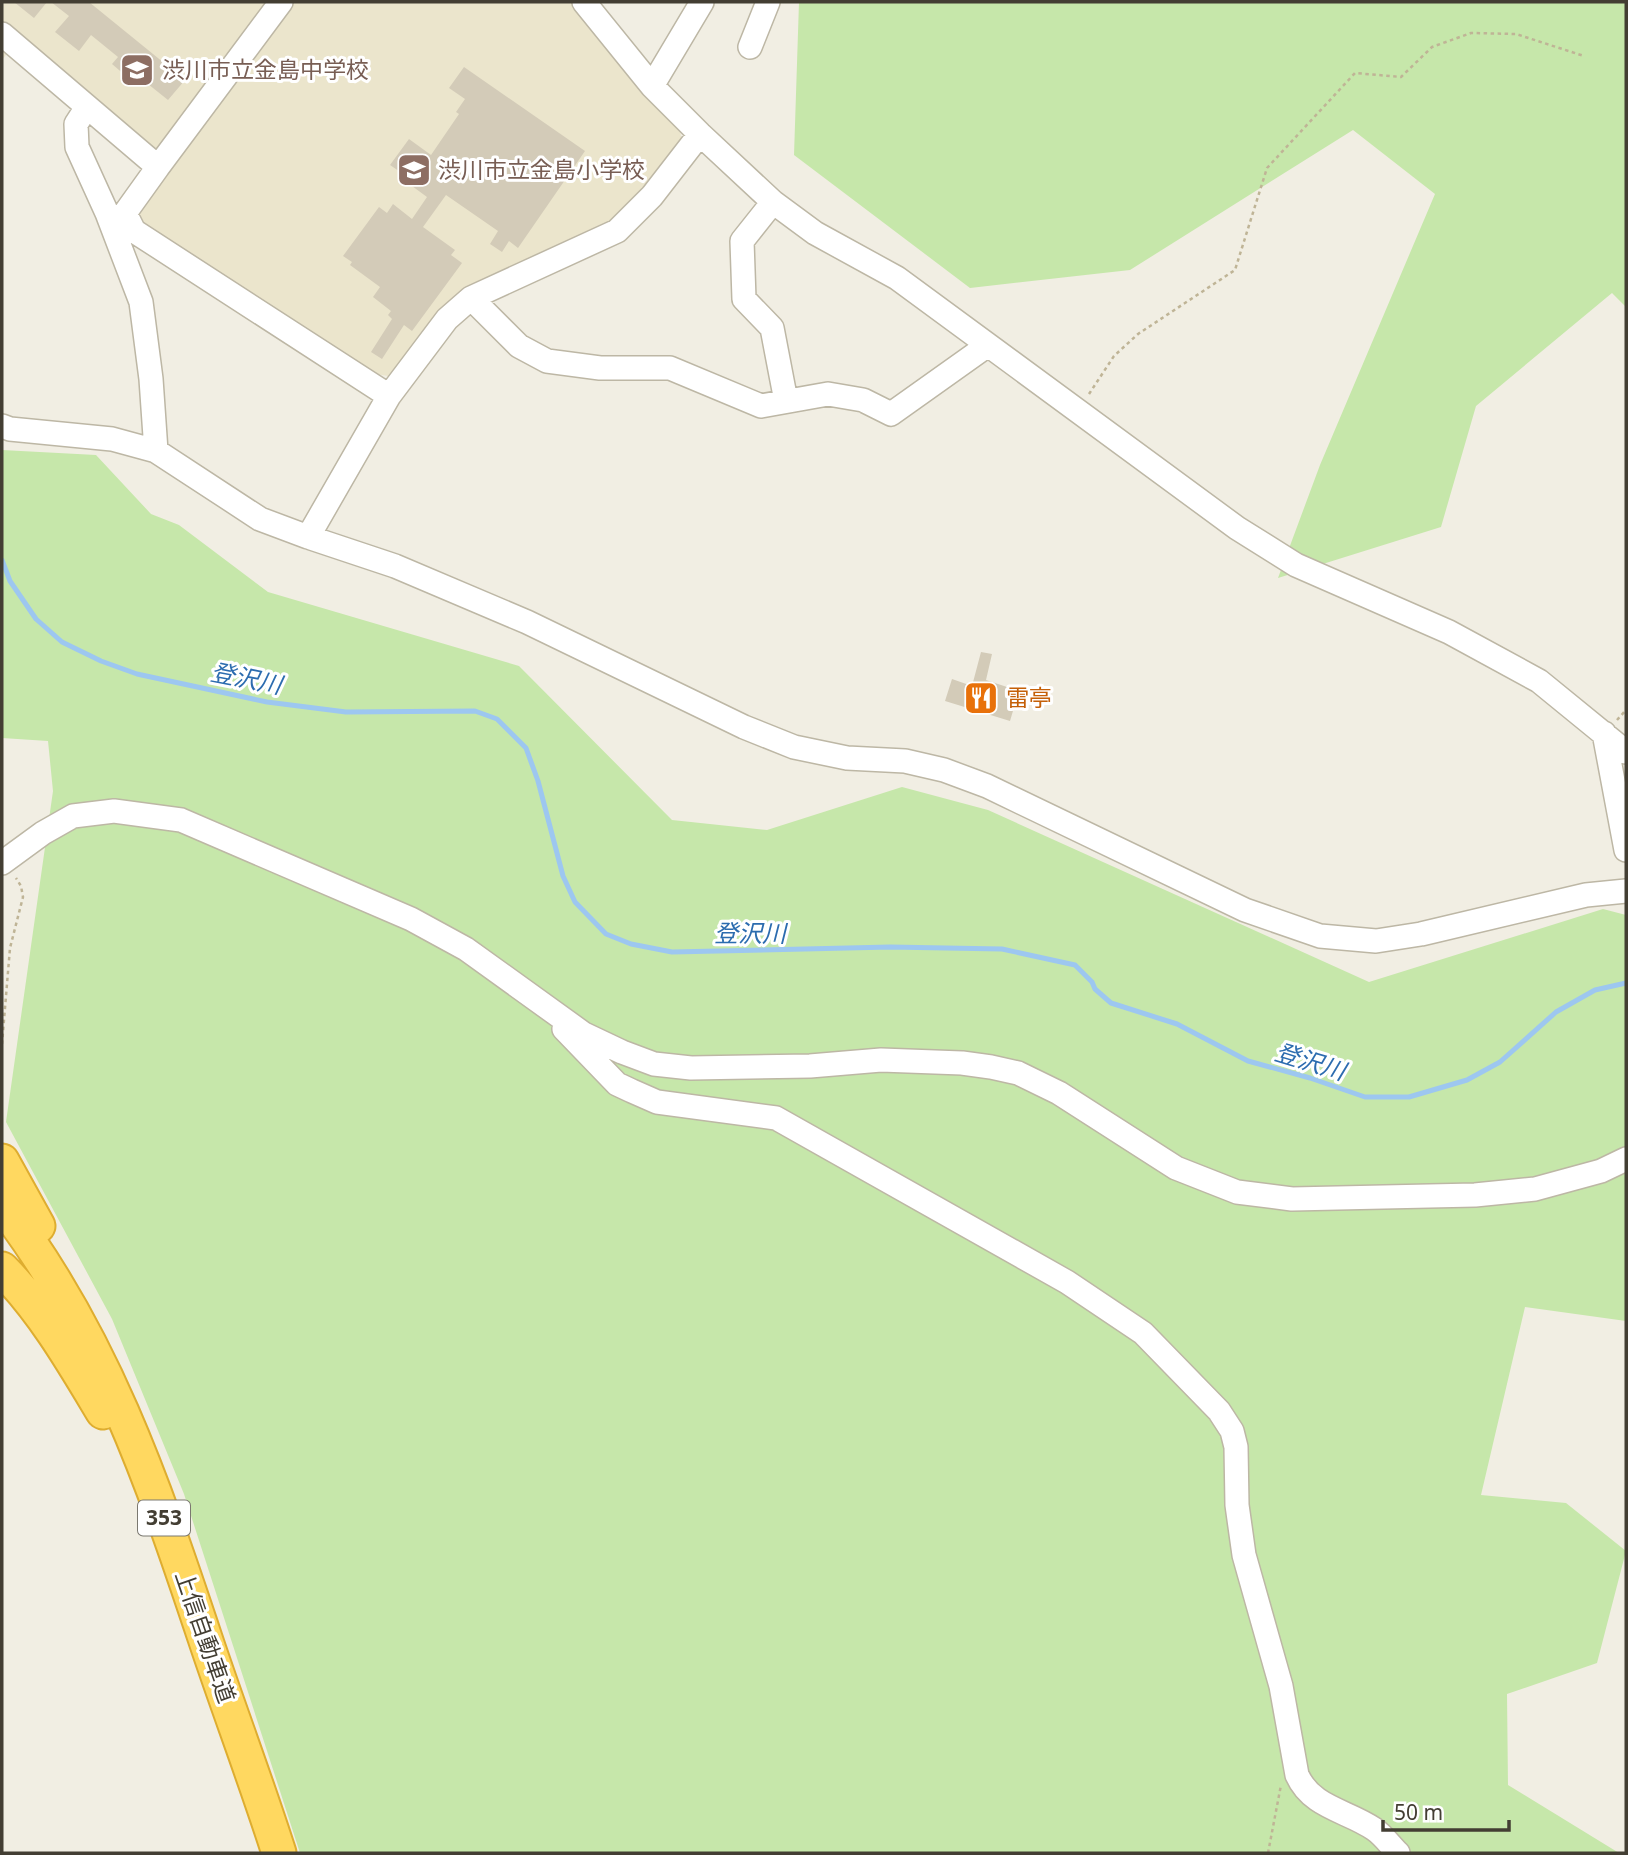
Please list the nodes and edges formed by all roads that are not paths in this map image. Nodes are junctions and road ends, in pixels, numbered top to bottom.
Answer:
1 (281, 2) edge
2 (584, 2) edge
3 (702, 2) edge
4 (768, 2) edge
5 (2, 34) edge
6 (750, 47) dead end
7 (652, 86) junction
8 (87, 107) junction
9 (700, 134) junction
10 (158, 167) junction
11 (773, 202) junction
12 (471, 298) junction
13 (988, 345) junction
14 (389, 396) junction
15 (786, 401) junction
16 (2, 426) edge
17 (156, 451) junction
18 (308, 537) junction
19 (1604, 733) junction
20 (1626, 752) edge
21 (1626, 850) edge
22 (2, 862) edge
23 (1626, 891) edge
24 (541, 1003) junction
25 (1626, 1159) edge
26 (2, 1161) edge
27 (2, 1204) edge
28 (2, 1227) edge
29 (2, 1269) edge
30 (108, 1401) junction
31 (263, 1853) edge
32 (279, 1853) edge
33 (1398, 1853) edge

1 - 10 street
2 - 7 street
3 - 7 street
4 - 6 street
5 - 8 street
7 - 9 street
8 - 10 street
8 - 17 street
9 - 11 street
9 - 12 street
10 - 14 street
11 - 13 street
11 - 15 street
12 - 14 street
12 - 15 street
13 - 15 street
13 - 19 street
14 - 18 street
16 - 17 street
17 - 18 street
18 - 23 street
19 - 20 street
19 - 21 street
22 - 24 street
24 - 25 street
24 - 33 street
26 - 30 highway
27 - 30 highway, 上信自動車道 / 353
28 - 30 highway, 上信自動車道 / 353
29 - 30 highway
30 - 31 highway, 上信自動車道 / 353
30 - 32 highway, 上信自動車道 / 353

